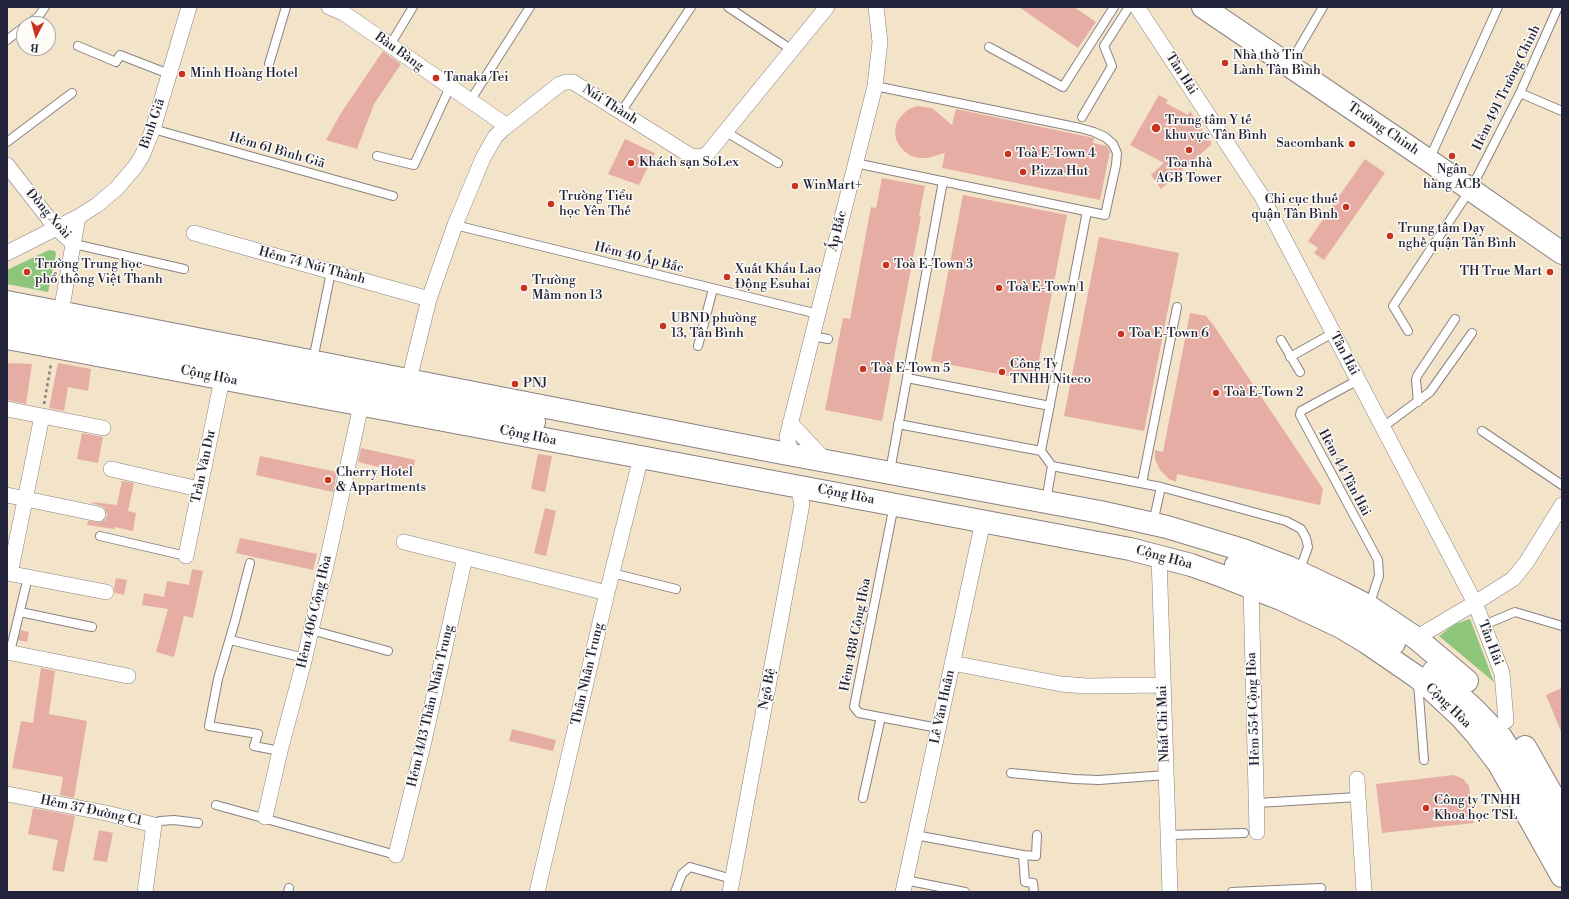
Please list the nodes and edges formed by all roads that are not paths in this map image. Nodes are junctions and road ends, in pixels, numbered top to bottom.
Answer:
1 (45, 7) edge
2 (189, 7) edge
3 (286, 7) edge
4 (329, 7) edge
5 (413, 7) edge
6 (530, 7) edge
7 (691, 7) edge
8 (728, 7) edge
9 (827, 7) edge
10 (876, 7) edge
11 (1114, 7) edge
12 (1129, 7) edge
13 (1137, 7) edge
14 (1203, 7) edge
15 (1226, 7) edge
16 (1323, 7) edge
17 (1498, 7) edge
18 (1558, 7) edge
19 (39, 16) edge
20 (16, 33) edge
21 (7, 40) edge
22 (390, 45) junction
23 (78, 46) dead end
24 (989, 47) dead end
25 (792, 50) junction
26 (1295, 55) junction
27 (269, 64) dead end
28 (169, 74) junction
29 (875, 86) junction
30 (450, 87) junction
31 (72, 93) dead end
32 (1520, 94) junction
33 (470, 101) junction
34 (1562, 111) edge
35 (621, 112) junction
36 (1082, 117) dead end
37 (507, 126) junction
38 (153, 129) junction
39 (726, 132) junction
40 (7, 142) edge
41 (1431, 155) junction
42 (377, 156) dead end
43 (855, 162) junction
44 (778, 163) dead end
45 (7, 165) edge
46 (943, 181) junction
47 (1474, 184) junction
48 (393, 196) dead end
49 (1087, 211) junction
50 (78, 217) junction
51 (455, 225) junction
52 (56, 228) junction
53 (194, 234) dead end
54 (1562, 237) edge
55 (74, 244) junction
56 (7, 253) edge
57 (1562, 253) edge
58 (184, 269) dead end
59 (331, 272) junction
60 (713, 288) junction
61 (429, 299) junction
62 (7, 302) edge
63 (1177, 307) dead end
64 (61, 312) junction
65 (818, 314) junction
66 (1455, 319) dead end
67 (7, 321) edge
68 (1408, 331) dead end
69 (1333, 332) junction
70 (1472, 333) dead end
71 (812, 336) junction
72 (7, 338) edge
73 (828, 338) dead end
74 (1281, 340) dead end
75 (698, 346) dead end
76 (1290, 357) junction
77 (313, 361) junction
78 (1300, 372) dead end
79 (907, 378) junction
80 (222, 379) junction
81 (409, 380) junction
82 (1358, 380) junction
83 (1418, 402) junction
84 (361, 404) junction
85 (1050, 406) junction
86 (7, 409) edge
87 (42, 416) junction
88 (790, 423) junction
89 (898, 424) junction
90 (1383, 427) junction
91 (104, 428) dead end
92 (1482, 431) dead end
93 (1041, 451) junction
94 (641, 457) junction
95 (826, 460) junction
96 (1052, 466) junction
97 (111, 469) dead end
98 (795, 470) junction
99 (889, 472) junction
100 (1142, 483) junction
101 (1562, 485) edge
102 (1160, 487) junction
103 (199, 489) junction
104 (7, 495) edge
105 (25, 499) junction
106 (1046, 502) junction
107 (894, 504) junction
108 (1562, 505) edge
109 (98, 514) dead end
110 (983, 521) junction
111 (1153, 524) junction
112 (100, 536) dead end
113 (404, 542) dead end
114 (186, 556) joint
115 (1159, 556) junction
116 (465, 557) junction
117 (250, 563) dead end
118 (1299, 572) junction
119 (8, 573) edge
120 (612, 573) junction
121 (28, 577) junction
122 (1251, 587) junction
123 (676, 589) dead end
124 (106, 592) dead end
125 (607, 593) junction
126 (1475, 603) junction
127 (1368, 606) junction
128 (20, 612) junction
129 (1484, 625) junction
130 (1562, 626) edge
131 (92, 627) dead end
132 (311, 630) junction
133 (1416, 638) junction
134 (230, 640) junction
135 (388, 651) dead end
136 (8, 652) edge
137 (305, 658) junction
138 (952, 663) junction
139 (128, 676) dead end
140 (1417, 677) junction
141 (1163, 685) junction
142 (880, 717) junction
143 (1506, 721) junction
144 (938, 728) junction
145 (280, 751) junction
146 (1424, 760) dead end
147 (1011, 774) dead end
148 (1166, 775) junction
149 (1357, 779) dead end
150 (7, 794) edge
151 (1358, 797) junction
152 (863, 798) dead end
153 (1257, 803) junction
154 (216, 805) dead end
155 (1562, 812) edge
156 (265, 817) junction
157 (198, 823) dead end
158 (154, 825) junction
159 (1251, 833) joint
160 (915, 835) junction
161 (1037, 835) dead end
162 (1168, 835) junction
163 (1562, 846) edge
164 (396, 855) joint
165 (1023, 855) junction
166 (1562, 876) edge
167 (731, 885) edge
168 (904, 886) edge
169 (1321, 888) dead end
170 (145, 892) edge
171 (537, 892) edge
172 (675, 892) edge
173 (965, 892) edge
174 (1034, 892) edge
175 (1170, 892) edge
176 (1232, 892) edge
177 (1364, 892) edge

1 - 19 lane
2 - 28 street, Bình Giã
3 - 27 lane
4 - 22 street, Bàu Bàng
5 - 22 lane
6 - 33 lane
7 - 35 lane
8 - 25 lane
9 - 25 street, Núi Thành
10 - 29 street, Ấp Bắc
11 - 24 lane
12 - 36 lane
13 - 69 street, Tân Hải
14 - 41 main road, Trường Chinh
15 - 26 main road, Trường Chinh
16 - 26 lane
17 - 41 lane
18 - 32 lane, Hẻm 491 Trường Chinh
20 - 21 lane
22 - 30 street, Bàu Bàng
23 - 28 lane
25 - 39 street, Núi Thành
26 - 41 main road, Trường Chinh
28 - 38 street, Bình Giã
29 - 43 street, Ấp Bắc
29 - 49 lane
30 - 33 street, Bàu Bàng
30 - 42 lane
31 - 40 lane
32 - 34 lane
32 - 47 lane, Hẻm 491 Trường Chinh
33 - 37 street, Bàu Bàng
35 - 37 street, Núi Thành
35 - 39 street, Núi Thành
37 - 51 street, Núi Thành
38 - 48 lane, Hẻm 61 Bình Giã
38 - 50 street, Bình Giã
39 - 44 lane
41 - 47 main road, Trường Chinh
43 - 46 lane
43 - 65 street, Ấp Bắc
45 - 52 street, Đồng Xoài
46 - 49 lane
46 - 79 lane
47 - 54 main road, Trường Chinh
47 - 57 main road, Trường Chinh
47 - 68 lane, Hẻm 491 Trường Chinh
49 - 85 lane
50 - 52 street, Bình Giã
50 - 55 street
51 - 60 lane, Hẻm 40 Ấp Bắc
51 - 61 street, Núi Thành
52 - 55 street, Đồng Xoài
52 - 56 street, Bình Giã
53 - 59 street, Hẻm 74 Núi Thành
55 - 58 lane
55 - 64 street
59 - 61 street, Hẻm 74 Núi Thành
59 - 77 lane
60 - 65 lane, Hẻm 40 Ấp Bắc
60 - 75 lane
61 - 81 street, Núi Thành
62 - 64 main road, Cộng Hòa
63 - 100 lane
64 - 77 main road, Cộng Hòa
65 - 71 street, Ấp Bắc
66 - 83 lane
67 - 98 main road, Cộng Hòa
69 - 76 lane
69 - 82 street, Tân Hải
70 - 83 lane
71 - 73 lane
71 - 88 street, Ấp Bắc
72 - 80 main road, Cộng Hòa
74 - 76 lane
76 - 78 lane
77 - 81 main road, Cộng Hòa
79 - 85 lane
79 - 89 lane
80 - 84 main road, Cộng Hòa
80 - 103 street, Trần Văn Dư
81 - 98 main road, Cộng Hòa
82 - 90 street, Tân Hải
82 - 127 lane, Hẻm 44 Tân Hải
83 - 90 lane
84 - 94 main road, Cộng Hòa
84 - 132 street, Hẻm 406 Cộng Hòa
85 - 93 lane
86 - 87 street
87 - 91 street
87 - 105 street
88 - 95 street
88 - 98 street, Ấp Bắc
89 - 93 lane
89 - 99 lane
90 - 126 street, Tân Hải
92 - 101 lane
93 - 96 lane
94 - 98 main road, Cộng Hòa
94 - 120 street, Thân Nhân Trung
95 - 98 main road, Cộng Hòa
95 - 99 main road, Cộng Hòa
96 - 100 lane
96 - 106 lane
97 - 103 street
98 - 107 main road, Cộng Hòa
98 - 163 main road, Cộng Hòa
98 - 167 street, Ngô Bệ
99 - 106 main road, Cộng Hòa
100 - 102 lane
102 - 111 lane
102 - 118 lane
103 - 114 street, Trần Văn Dư
104 - 105 street
105 - 109 street
105 - 119 street
106 - 111 main road, Cộng Hòa
107 - 110 main road, Cộng Hòa
107 - 142 lane, Hẻm 488 Cộng Hòa
108 - 126 street
110 - 115 main road, Cộng Hòa
110 - 138 street, Lê Văn Huân
111 - 118 main road, Cộng Hòa
112 - 114 lane
113 - 116 street
115 - 122 main road, Cộng Hòa
115 - 141 street, Nhất Chi Mai
116 - 125 street
116 - 164 street, Hẻm 14/13 Thân Nhân Trung
117 - 134 lane
118 - 127 main road, Cộng Hòa
119 - 121 street
120 - 123 lane
120 - 125 street, Thân Nhân Trung
121 - 124 street
121 - 128 lane
122 - 140 main road, Cộng Hòa
122 - 153 street, Hẻm 554 Cộng Hòa
125 - 171 street, Thân Nhân Trung
126 - 129 street, Tân Hải
126 - 133 street
127 - 133 main road, Cộng Hòa
128 - 131 lane
128 - 136 lane
129 - 130 lane
129 - 143 street, Tân Hải
132 - 135 lane
132 - 137 street, Hẻm 406 Cộng Hòa
133 - 143 main road, Cộng Hòa
134 - 137 lane
134 - 145 lane
136 - 139 street
137 - 145 street, Hẻm 406 Cộng Hòa
138 - 141 street
138 - 144 street, Lê Văn Huân
140 - 146 lane
140 - 166 main road, Cộng Hòa
141 - 148 street, Nhất Chi Mai
142 - 144 lane, Hẻm 488 Cộng Hòa
142 - 152 lane
143 - 155 main road, Cộng Hòa
144 - 160 street, Lê Văn Huân
145 - 156 street, Hẻm 406 Cộng Hòa
147 - 148 lane
148 - 162 street, Nhất Chi Mai
149 - 151 street
150 - 158 street, Hẻm 37 Đường C1
151 - 153 lane
151 - 177 street
153 - 159 street, Hẻm 554 Cộng Hòa
154 - 156 lane
156 - 164 lane
157 - 158 lane, Hẻm 37 Đường C1
158 - 170 street
159 - 162 lane
160 - 165 lane
160 - 168 street, Lê Văn Huân
161 - 165 lane
162 - 175 street, Nhất Chi Mai
165 - 174 lane
167 - 172 lane
168 - 173 lane
169 - 176 lane

